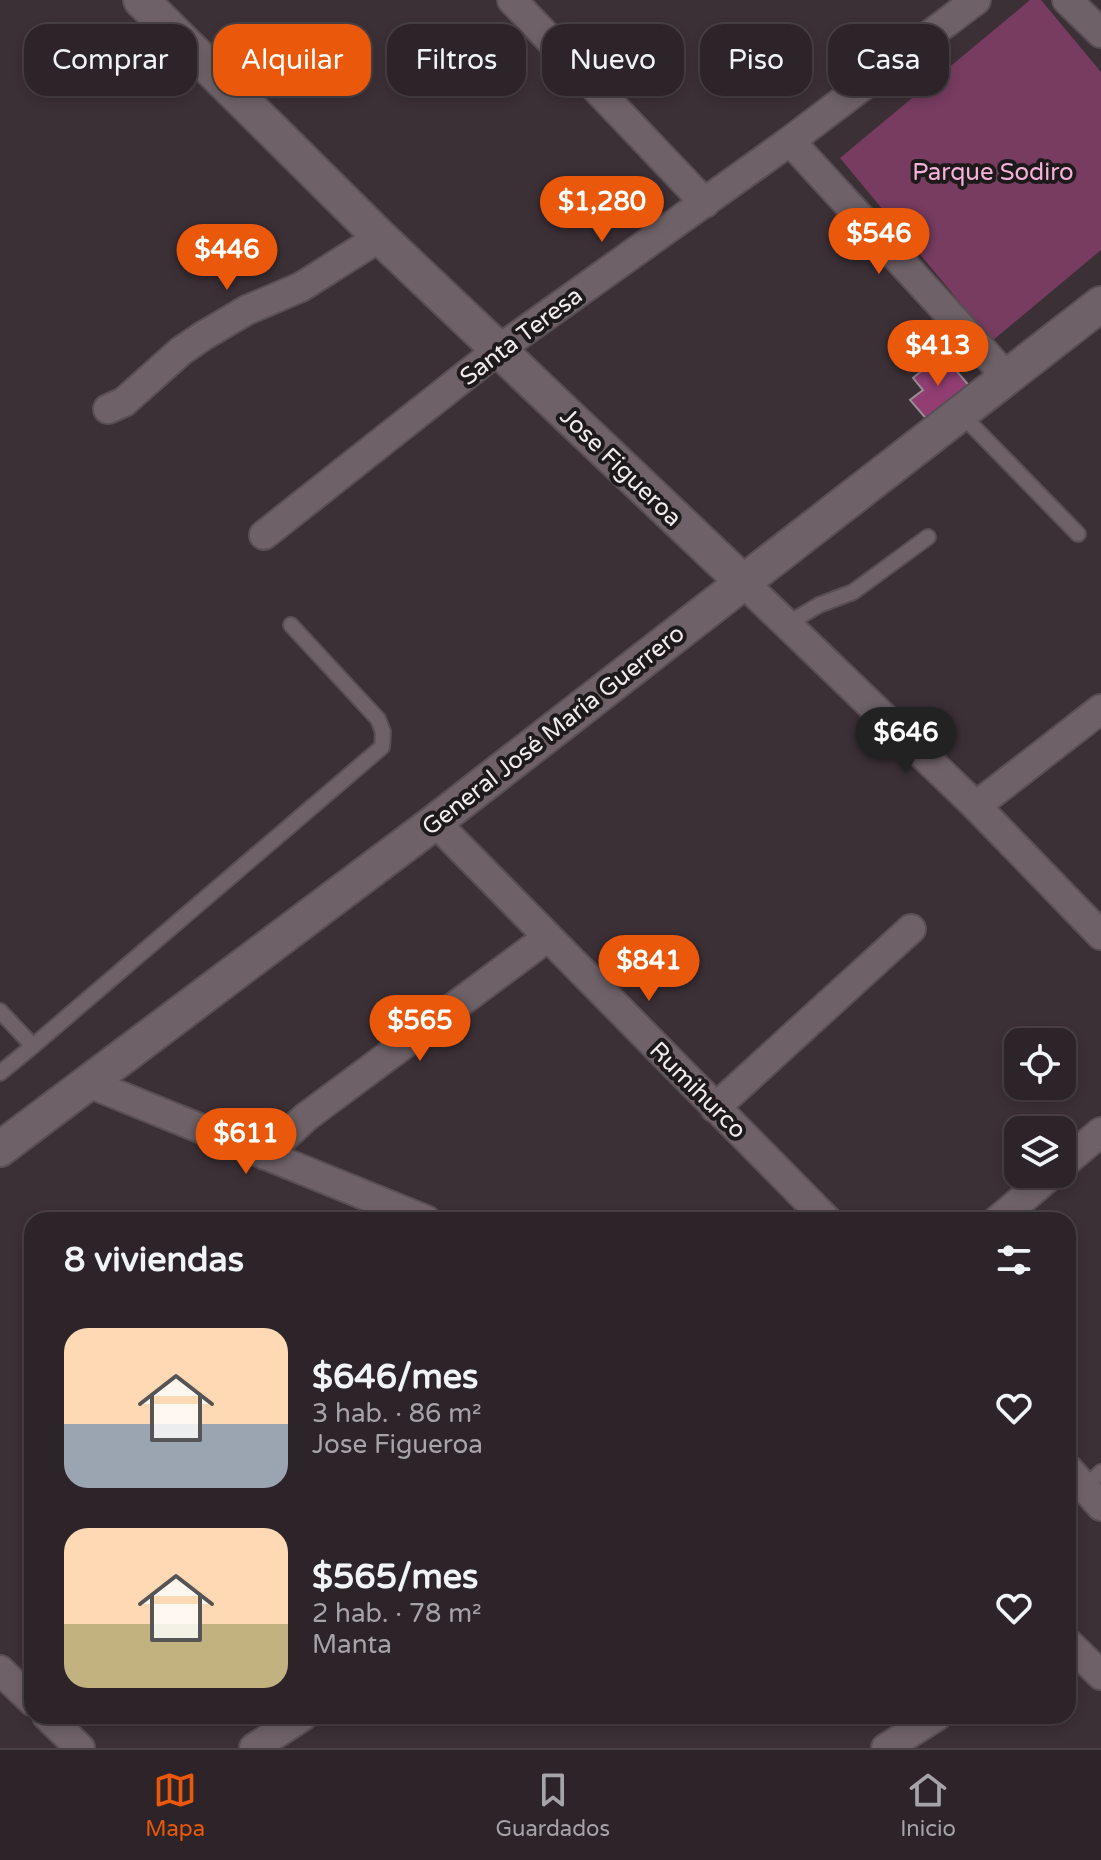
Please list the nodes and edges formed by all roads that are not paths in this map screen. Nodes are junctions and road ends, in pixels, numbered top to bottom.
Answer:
1 (141, 0) edge
2 (512, 0) edge
3 (976, 0) edge
4 (1067, 0) edge
5 (1101, 33) edge
6 (790, 141) junction
7 (705, 203) junction
8 (380, 237) junction
9 (1101, 304) edge
10 (498, 350) junction
11 (1006, 376) junction
12 (108, 409) dead end
13 (960, 413) junction
14 (1078, 534) dead end
15 (264, 535) dead end
16 (928, 537) dead end
17 (744, 583) junction
18 (787, 624) junction
19 (291, 625) dead end
20 (1101, 709) edge
21 (976, 806) junction
22 (435, 822) junction
23 (911, 929) dead end
24 (1101, 935) edge
25 (548, 937) junction
26 (0, 1011) edge
27 (33, 1046) junction
28 (0, 1073) edge
29 (86, 1082) junction
30 (715, 1108) junction
31 (1101, 1132) edge
32 (0, 1149) edge
33 (1076, 1153) edge
34 (265, 1155) junction
35 (1036, 1188) edge
36 (383, 1212) edge
37 (819, 1212) edge
38 (1007, 1212) edge
39 (1076, 1651) edge
40 (0, 1670) edge
41 (1101, 1675) edge
42 (24, 1693) edge
43 (55, 1724) edge
44 (291, 1724) edge
45 (924, 1724) edge
46 (80, 1748) edge
47 (254, 1748) edge
48 (886, 1748) edge

1 - 8 street, Jose Figueroa
2 - 7 street
3 - 6 street, Santa Teresa
4 - 5 street
6 - 7 street, Santa Teresa
6 - 11 street
7 - 10 street, Santa Teresa
8 - 10 street, Jose Figueroa
8 - 12 street
9 - 11 street, General José María Guerrero
10 - 15 street, Santa Teresa
10 - 17 street, Jose Figueroa
11 - 13 street, General José María Guerrero
13 - 14 lane
13 - 17 street, General José María Guerrero
16 - 18 lane
17 - 18 street, Jose Figueroa
17 - 22 street, General José María Guerrero
18 - 21 street, Jose Figueroa
19 - 27 lane
20 - 21 street
21 - 24 street, Jose Figueroa
22 - 25 street, Rumihurco
22 - 29 street, General José María Guerrero
23 - 30 street
25 - 30 street, Rumihurco
25 - 34 street
26 - 27 lane
27 - 28 lane
29 - 32 street, General José María Guerrero
29 - 34 street
30 - 37 street, Rumihurco
31 - 33 street
34 - 36 street
35 - 38 street
39 - 41 street
40 - 42 street
43 - 46 street
44 - 47 street
45 - 48 street

